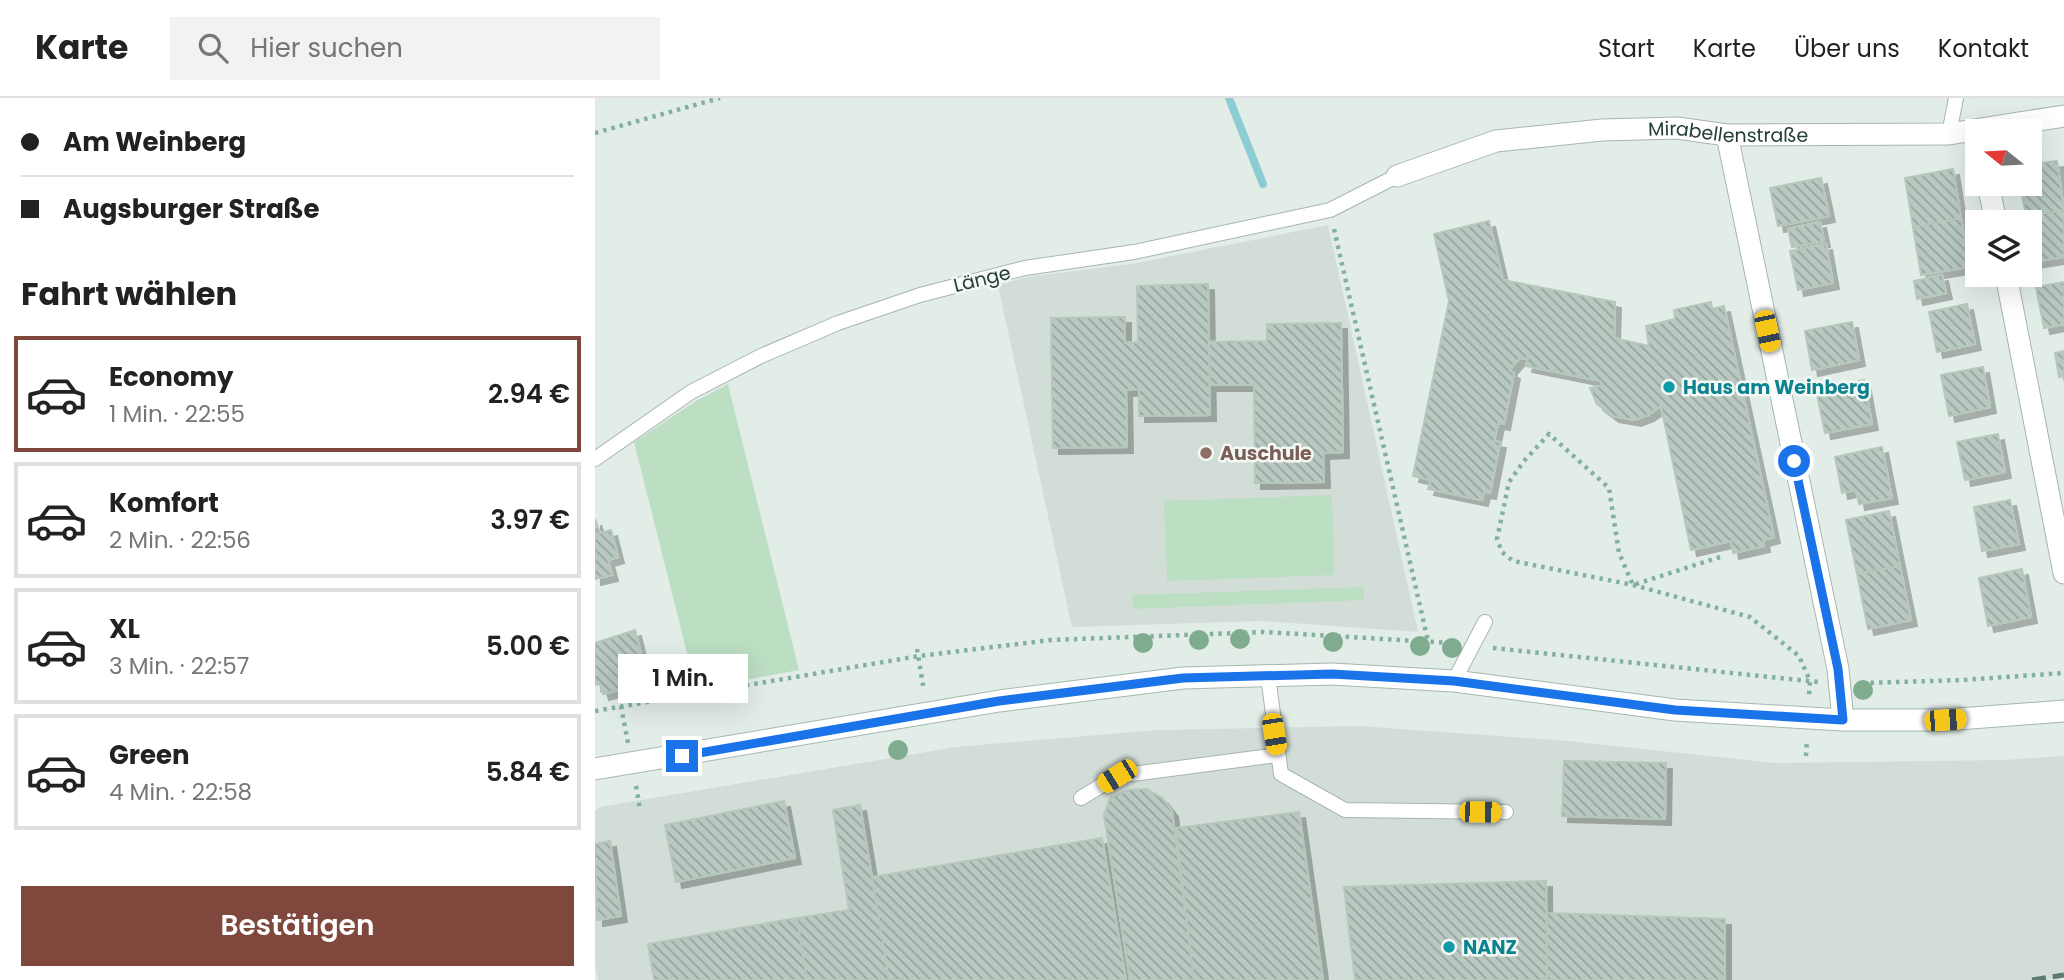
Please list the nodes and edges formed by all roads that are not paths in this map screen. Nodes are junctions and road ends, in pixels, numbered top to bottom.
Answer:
1 (1956, 98) edge
2 (2064, 116) edge
3 (2042, 120) edge
4 (1965, 132) edge
5 (1949, 134) junction
6 (1727, 135) junction
7 (1397, 176) joint
8 (2008, 287) edge
9 (595, 459) edge
10 (2064, 573) edge
11 (1485, 622) dead end
12 (1268, 676) junction
13 (1454, 681) junction
14 (2064, 711) edge
15 (1843, 720) junction
16 (1278, 755) junction
17 (595, 769) edge
18 (1081, 798) dead end
19 (1506, 812) dead end

1 - 5 lane
2 - 3 street, Mirabellenstraße
4 - 5 street, Mirabellenstraße
5 - 6 street, Mirabellenstraße
6 - 7 street, Mirabellenstraße
6 - 15 street
7 - 9 lane, Länge
8 - 10 street
11 - 13 lane
12 - 13 street
12 - 16 lane
12 - 17 street
13 - 15 street
14 - 15 street
16 - 18 lane
16 - 19 lane

